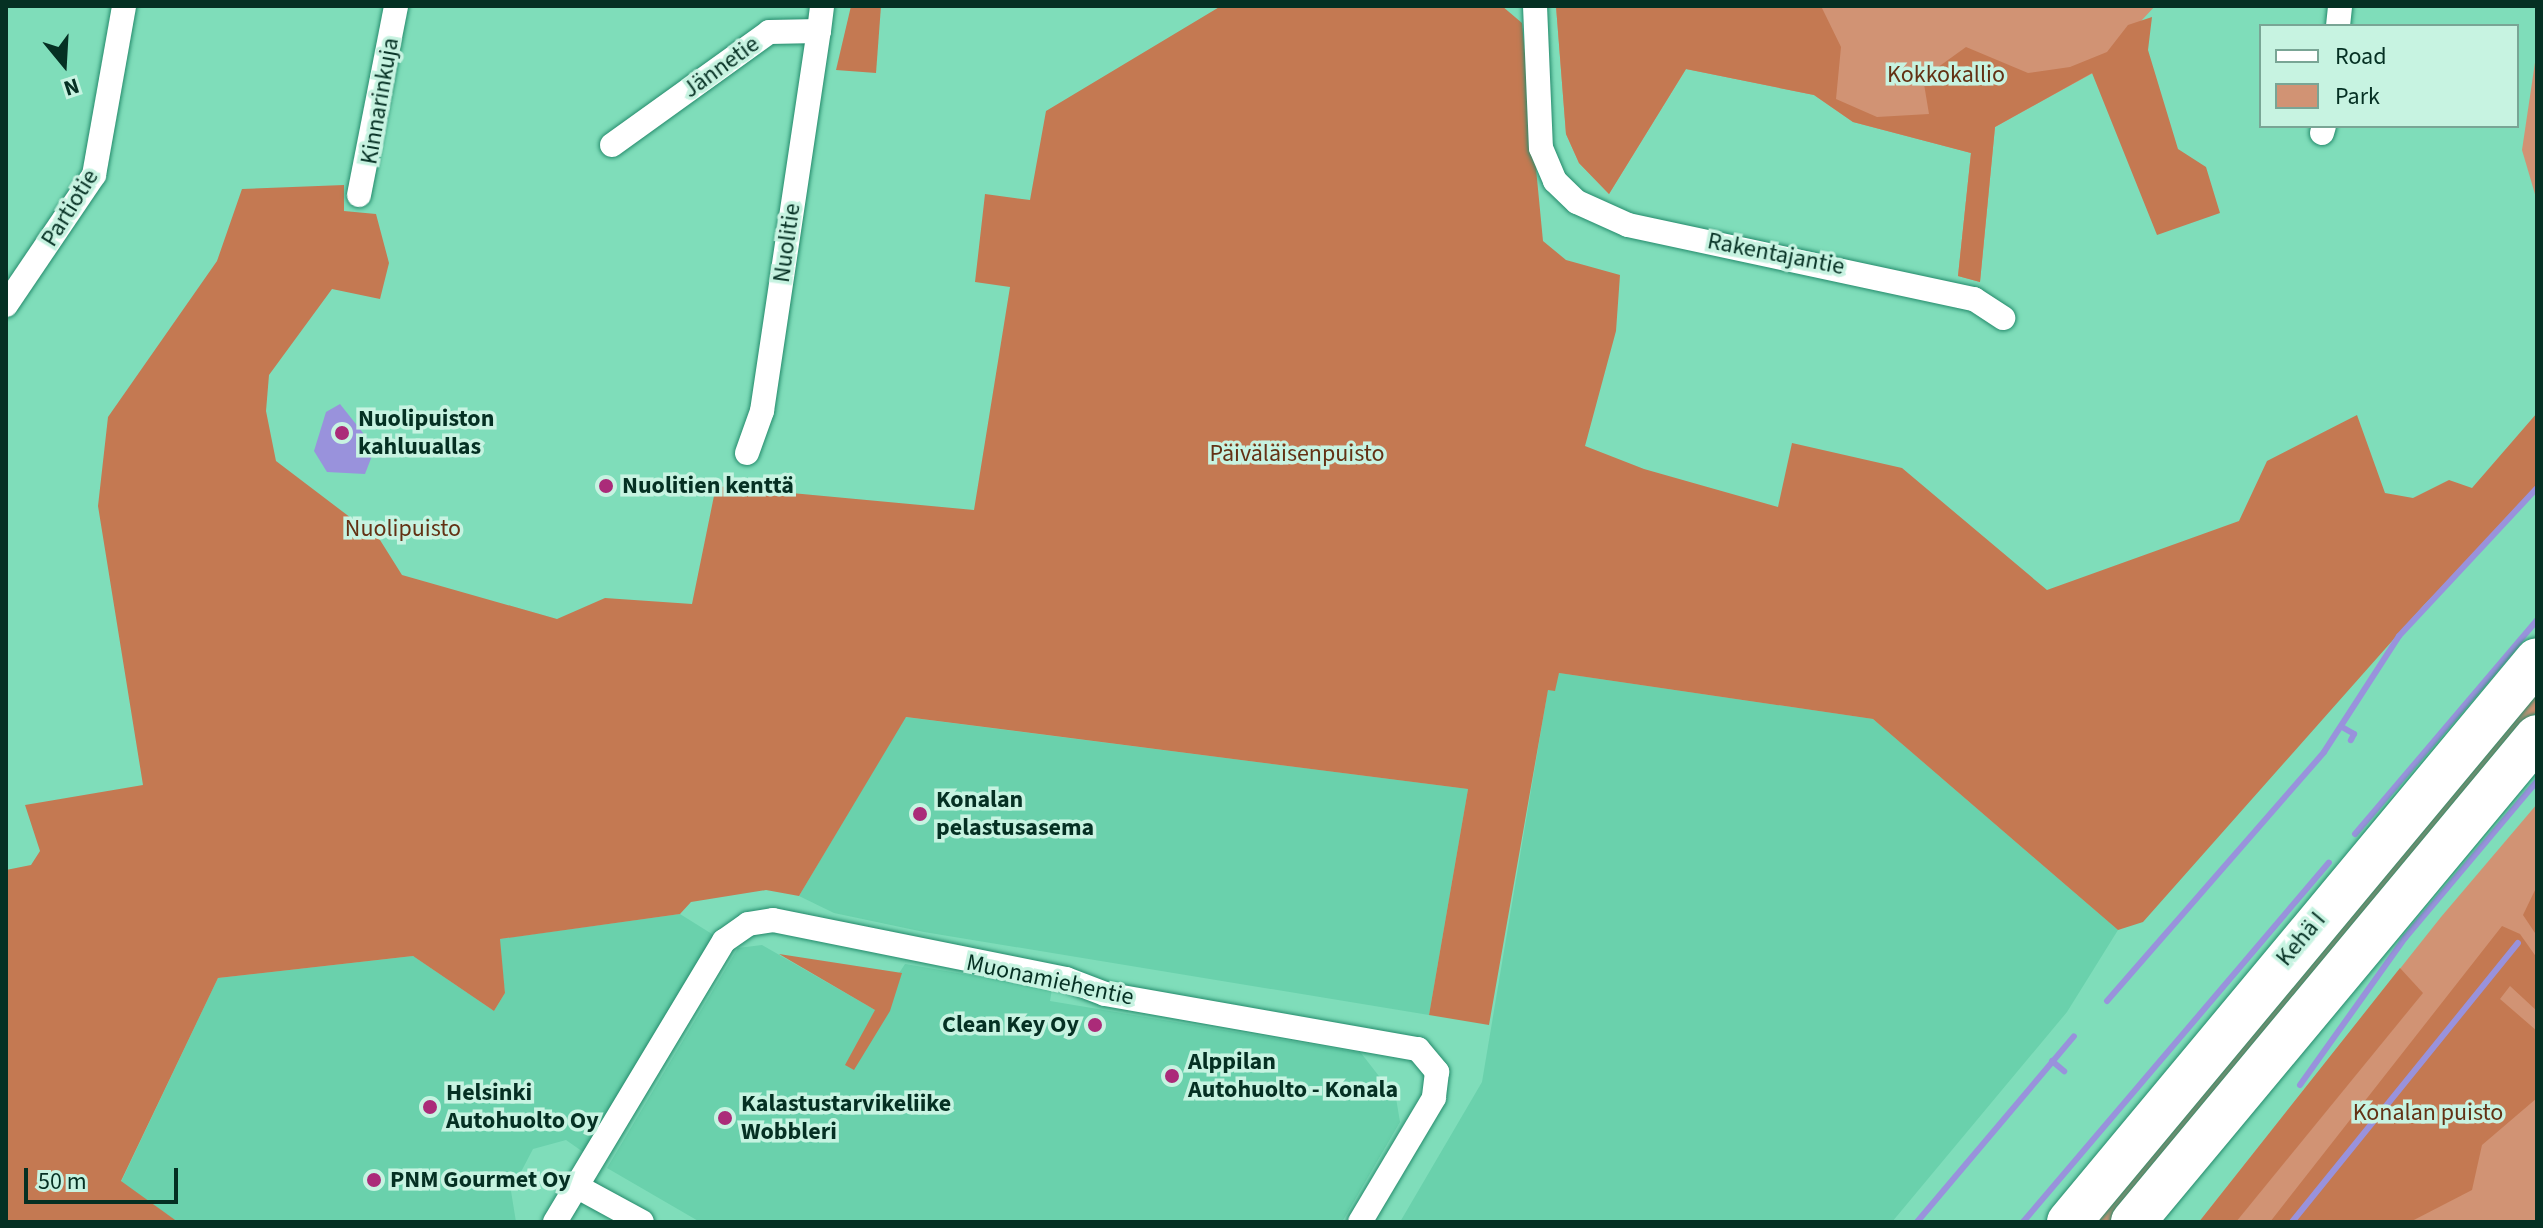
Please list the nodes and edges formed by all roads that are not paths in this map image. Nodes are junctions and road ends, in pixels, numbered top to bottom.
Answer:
1 (124, 6) edge
2 (396, 6) edge
3 (822, 6) edge
4 (1535, 6) edge
5 (819, 31) junction
6 (612, 145) dead end
7 (359, 195) dead end
8 (6, 305) edge
9 (2003, 318) dead end
10 (747, 453) dead end
11 (2537, 660) edge
12 (2537, 737) edge
13 (576, 1186) junction
14 (555, 1222) edge
15 (642, 1222) edge
16 (1360, 1222) edge
17 (2069, 1222) edge
18 (2133, 1222) edge

1 - 8 street, Partiotie
2 - 7 street, Kinnarinkuja
3 - 5 street
4 - 9 street, Rakentajantie
5 - 6 street, Jännetie
5 - 10 street, Nuolitie
11 - 17 highway, Kehä I
12 - 18 highway
13 - 14 street, Muonamiehentie
13 - 15 street
13 - 16 street, Muonamiehentie

